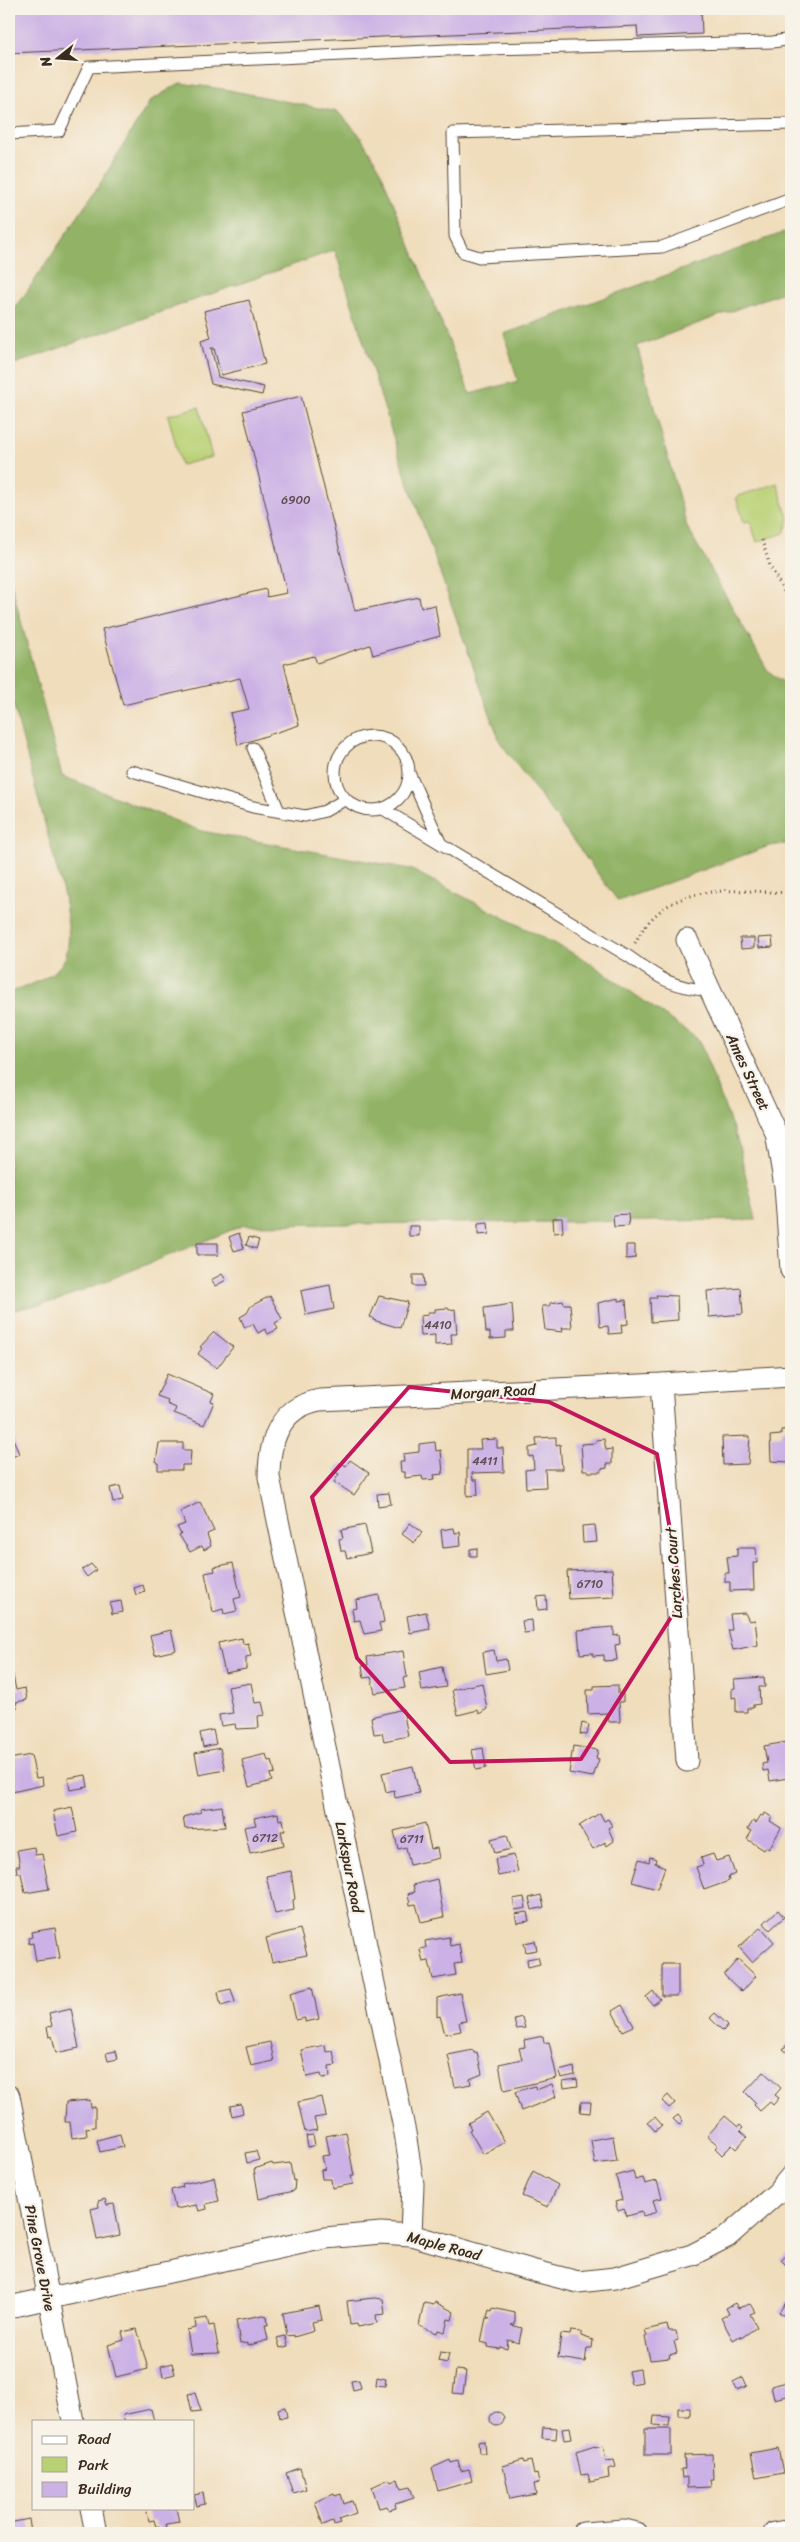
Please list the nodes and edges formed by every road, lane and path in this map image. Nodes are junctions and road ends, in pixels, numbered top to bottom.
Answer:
1 (791, 39) edge
2 (791, 124) edge
3 (9, 134) edge
4 (791, 199) edge
5 (762, 540) dead end
6 (791, 606) edge
7 (253, 748) dead end
8 (132, 771) dead end
9 (410, 775) junction
10 (346, 800) junction
11 (383, 809) junction
12 (279, 812) junction
13 (441, 844) junction
14 (791, 893) edge
15 (687, 940) dead end
16 (628, 956) junction
17 (710, 991) junction
18 (791, 1270) edge
19 (791, 1376) edge
20 (661, 1384) junction
21 (273, 1500) joint
22 (687, 1761) dead end
23 (9, 2096) edge
24 (791, 2176) edge
25 (411, 2235) junction
26 (48, 2299) junction
27 (9, 2306) edge
28 (73, 2420) edge
29 (91, 2510) edge
30 (791, 2530) edge
31 (96, 2533) edge
32 (583, 2533) edge
33 (637, 2533) edge
34 (774, 2533) edge

1 - 3 lane
2 - 4 lane
5 - 6 path
7 - 12 lane
8 - 12 lane
9 - 10 lane
9 - 11 lane
9 - 13 lane
10 - 11 lane
10 - 12 lane
11 - 13 lane
13 - 16 lane
14 - 16 path
15 - 17 street, Ames Street
16 - 17 lane
17 - 18 street, Ames Street
19 - 20 street, Morgan Road
20 - 21 street, Morgan Road
20 - 22 street, Larches Court
21 - 25 street, Larkspur Road
23 - 26 street, Pine Grove Drive
24 - 25 street, Maple Road
25 - 26 street, Maple Road
26 - 27 street, Maple Road
26 - 28 street, Pine Grove Drive
29 - 31 street
30 - 34 street
32 - 33 street

